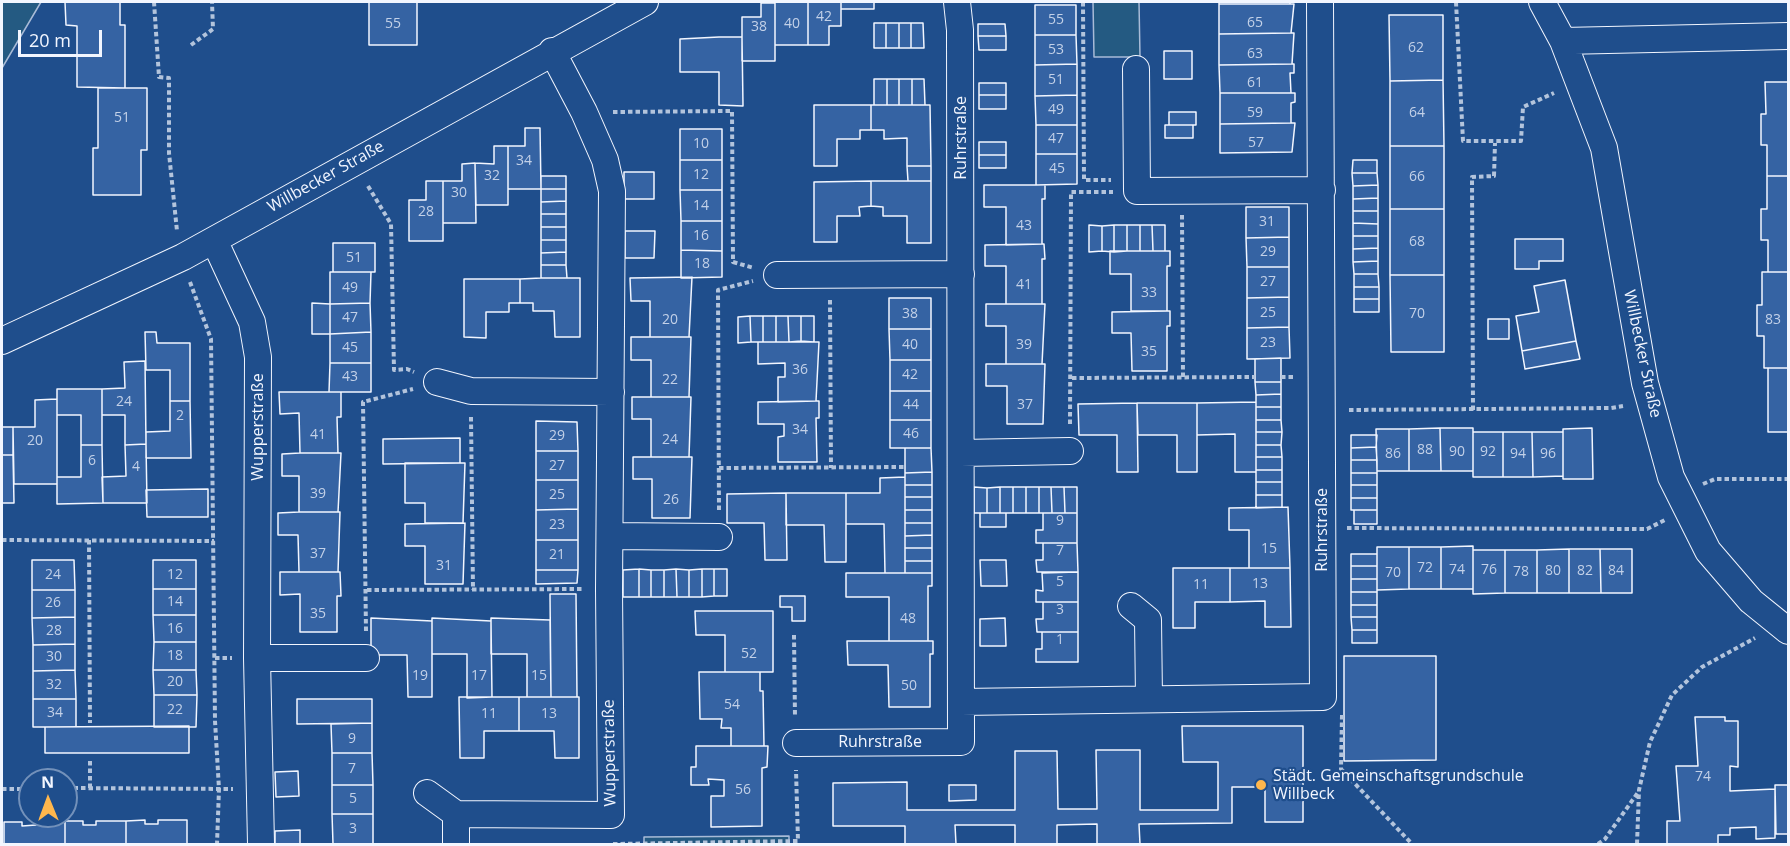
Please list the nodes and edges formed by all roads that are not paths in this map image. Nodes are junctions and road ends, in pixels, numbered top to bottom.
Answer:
1 (645, 2) edge
2 (957, 2) edge
3 (1320, 2) edge
4 (1542, 2) edge
5 (1788, 36) edge
6 (1563, 41) junction
7 (552, 51) junction
8 (1136, 69) dead end
9 (1322, 190) junction
10 (214, 240) junction
11 (961, 274) junction
12 (777, 275) road end
13 (2, 341) edge
14 (437, 382) road end
15 (611, 392) junction
16 (1070, 451) road end
17 (960, 453) junction
18 (610, 536) junction
19 (719, 537) road end
20 (1131, 606) dead end
21 (1784, 628) edge
22 (256, 658) junction
23 (366, 658) road end
24 (1149, 698) junction
25 (961, 702) junction
26 (796, 743) road end
27 (427, 793) dead end
28 (456, 814) junction
29 (261, 844) edge
30 (456, 844) edge

1 - 7 street, Willbecker Straße
2 - 11 street, Ruhrstraße
3 - 9 street, Ruhrstraße
4 - 6 street, Willbecker Straße
5 - 6 street
6 - 21 street, Willbecker Straße
7 - 10 street, Willbecker Straße
7 - 15 street, Wupperstraße
8 - 9 street
9 - 24 street, Ruhrstraße
10 - 13 street, Willbecker Straße
10 - 22 street, Wupperstraße
11 - 12 street
11 - 17 street, Ruhrstraße
14 - 15 street
15 - 18 street, Wupperstraße
16 - 17 street
17 - 25 street, Ruhrstraße
18 - 19 street
18 - 28 street, Wupperstraße
20 - 24 street
22 - 23 street
22 - 29 street, Wupperstraße
24 - 25 street
25 - 26 street, Ruhrstraße
27 - 28 street
28 - 30 street

